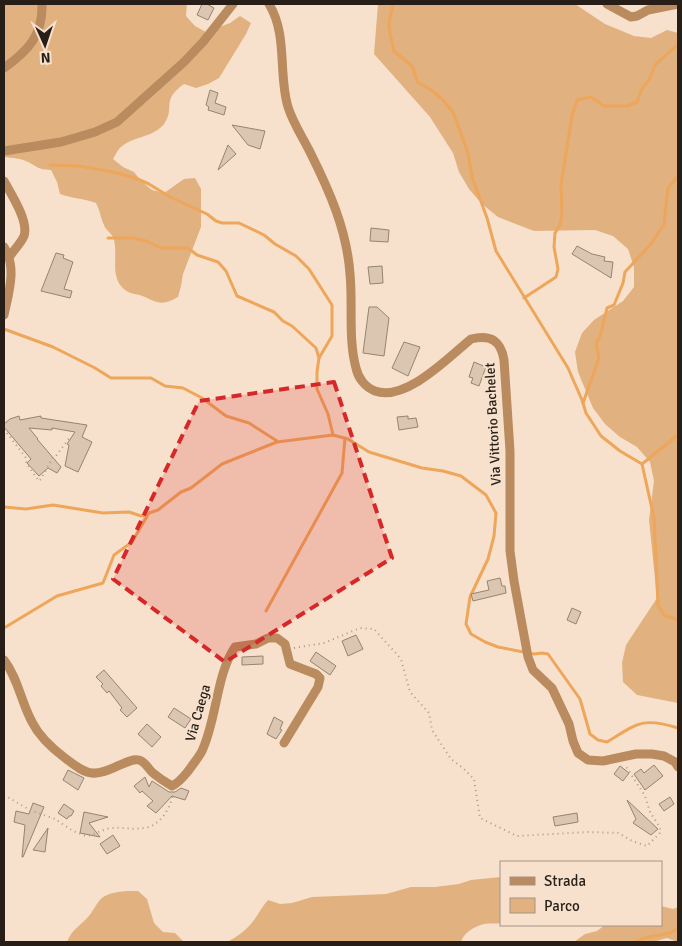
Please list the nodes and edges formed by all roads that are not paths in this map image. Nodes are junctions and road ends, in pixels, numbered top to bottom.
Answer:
1 (42, 4) edge
2 (233, 4) edge
3 (269, 4) edge
4 (608, 4) edge
5 (678, 4) edge
6 (4, 68) edge
7 (4, 152) edge
8 (4, 181) edge
9 (4, 247) edge
10 (10, 256) junction
11 (4, 314) edge
12 (4, 660) edge
13 (284, 743) dead end
14 (678, 767) edge

1 - 6 street
2 - 7 street
3 - 14 street, Via Vittorio Bachelet
4 - 5 street
8 - 10 street
9 - 10 street
10 - 11 street
12 - 13 street, Via Caega

